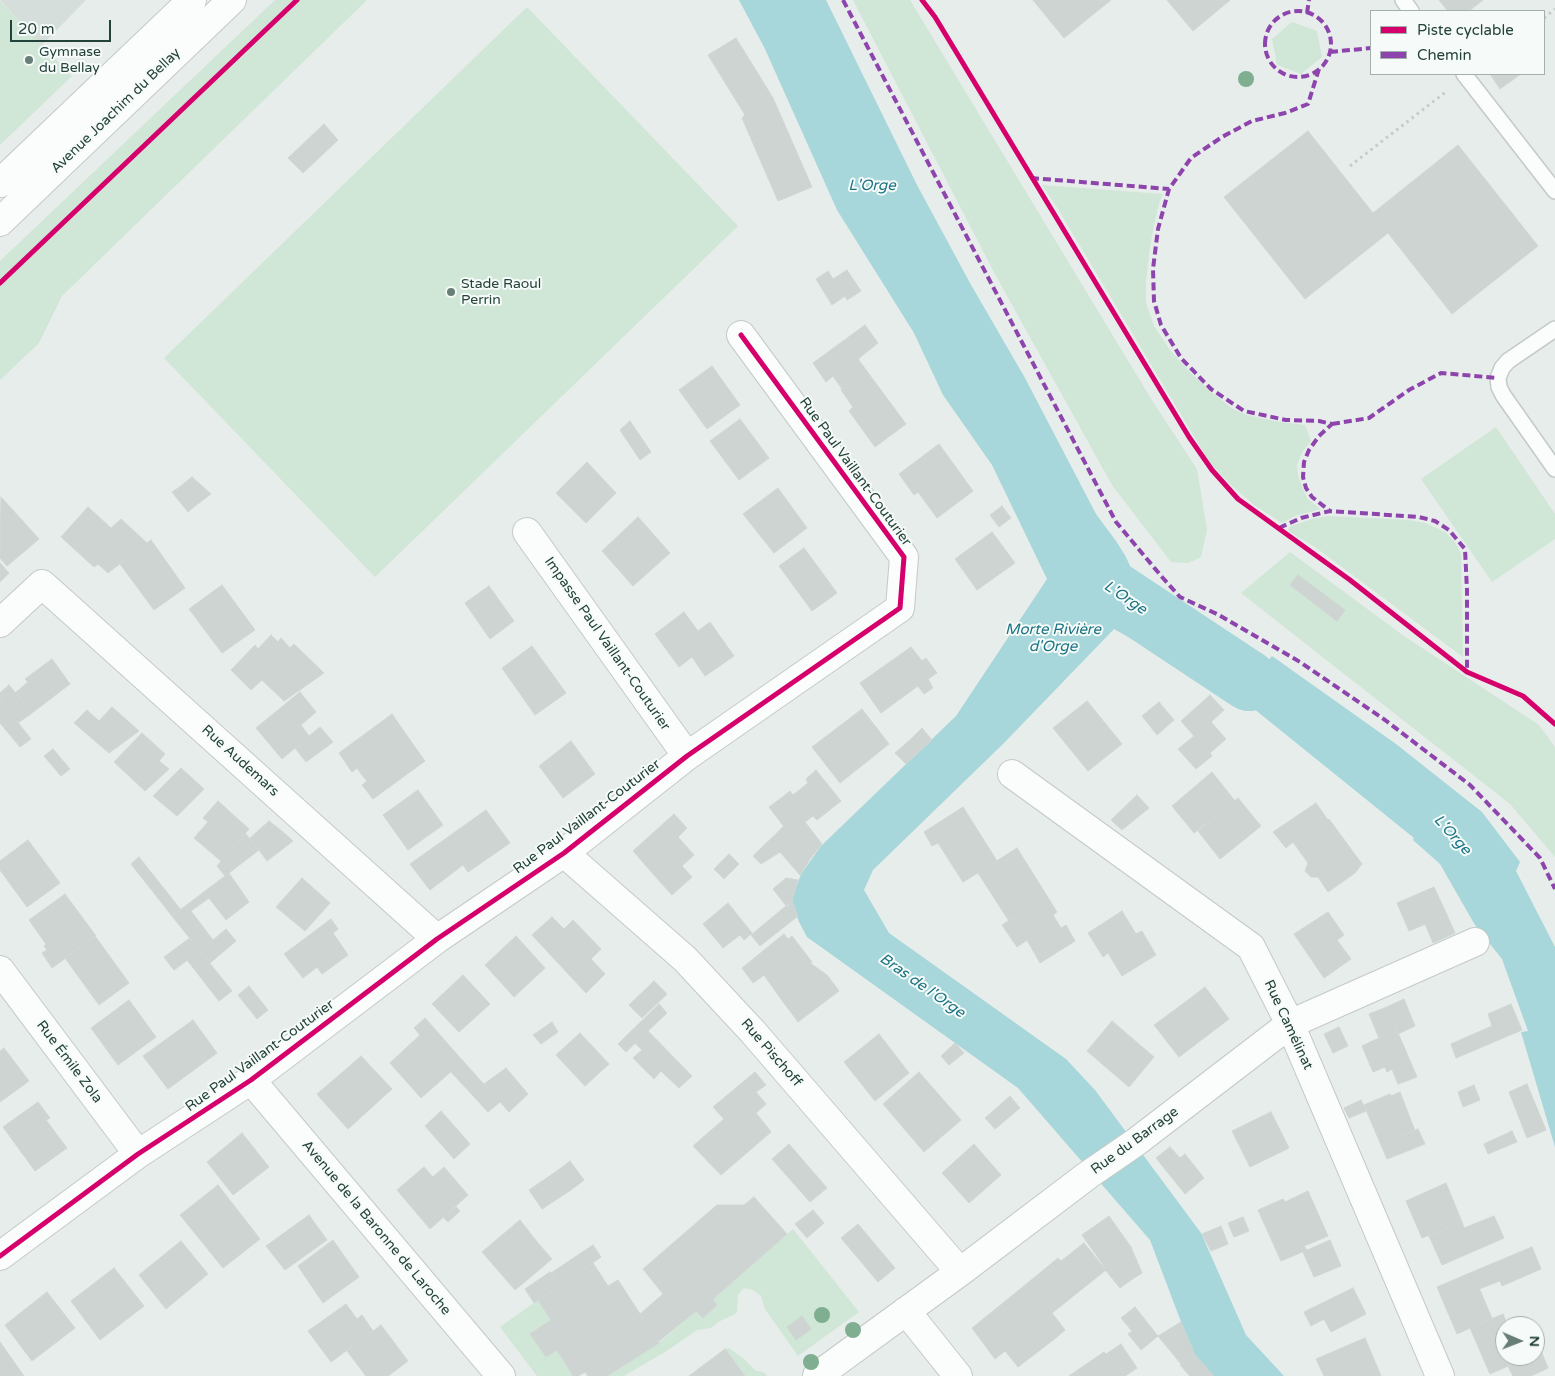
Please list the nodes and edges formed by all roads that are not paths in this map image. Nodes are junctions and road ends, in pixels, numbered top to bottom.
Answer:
1 (192, 0) edge
2 (232, 0) edge
3 (1403, 0) edge
4 (1411, 10) edge
5 (1465, 75) edge
6 (0, 183) edge
7 (1555, 191) edge
8 (0, 222) edge
9 (1555, 329) edge
10 (741, 335) dead end
11 (1555, 469) edge
12 (527, 532) dead end
13 (0, 623) edge
14 (686, 756) junction
15 (1012, 774) dead end
16 (564, 853) junction
17 (437, 939) junction
18 (1475, 942) dead end
19 (0, 970) edge
20 (1290, 1024) junction
21 (251, 1080) junction
22 (138, 1154) junction
23 (0, 1256) edge
24 (960, 1272) junction
25 (906, 1311) junction
26 (501, 1376) edge
27 (816, 1376) edge
28 (958, 1376) edge
29 (1440, 1376) edge

1 - 6 street, Avenue Joachim du Bellay
2 - 8 street, Avenue Joachim du Bellay
3 - 4 lane
5 - 7 lane
9 - 11 lane
10 - 14 street, Rue Paul Vaillant-Couturier
12 - 14 street, Impasse Paul Vaillant-Couturier
13 - 17 street, Rue Audemars
14 - 16 street, Rue Paul Vaillant-Couturier
15 - 20 street, Rue Camélinat
16 - 17 street, Rue Paul Vaillant-Couturier
16 - 24 street, Rue Pischoff
17 - 21 street, Rue Paul Vaillant-Couturier
18 - 20 street, Rue du Barrage
19 - 22 street, Rue Émile Zola
20 - 24 street, Rue du Barrage
20 - 29 street, Rue Camélinat
21 - 22 street, Rue Paul Vaillant-Couturier
21 - 26 street, Avenue de la Baronne de Laroche
22 - 23 street, Rue Paul Vaillant-Couturier
24 - 25 street, Rue du Barrage
25 - 27 street, Rue du Barrage
25 - 28 street

